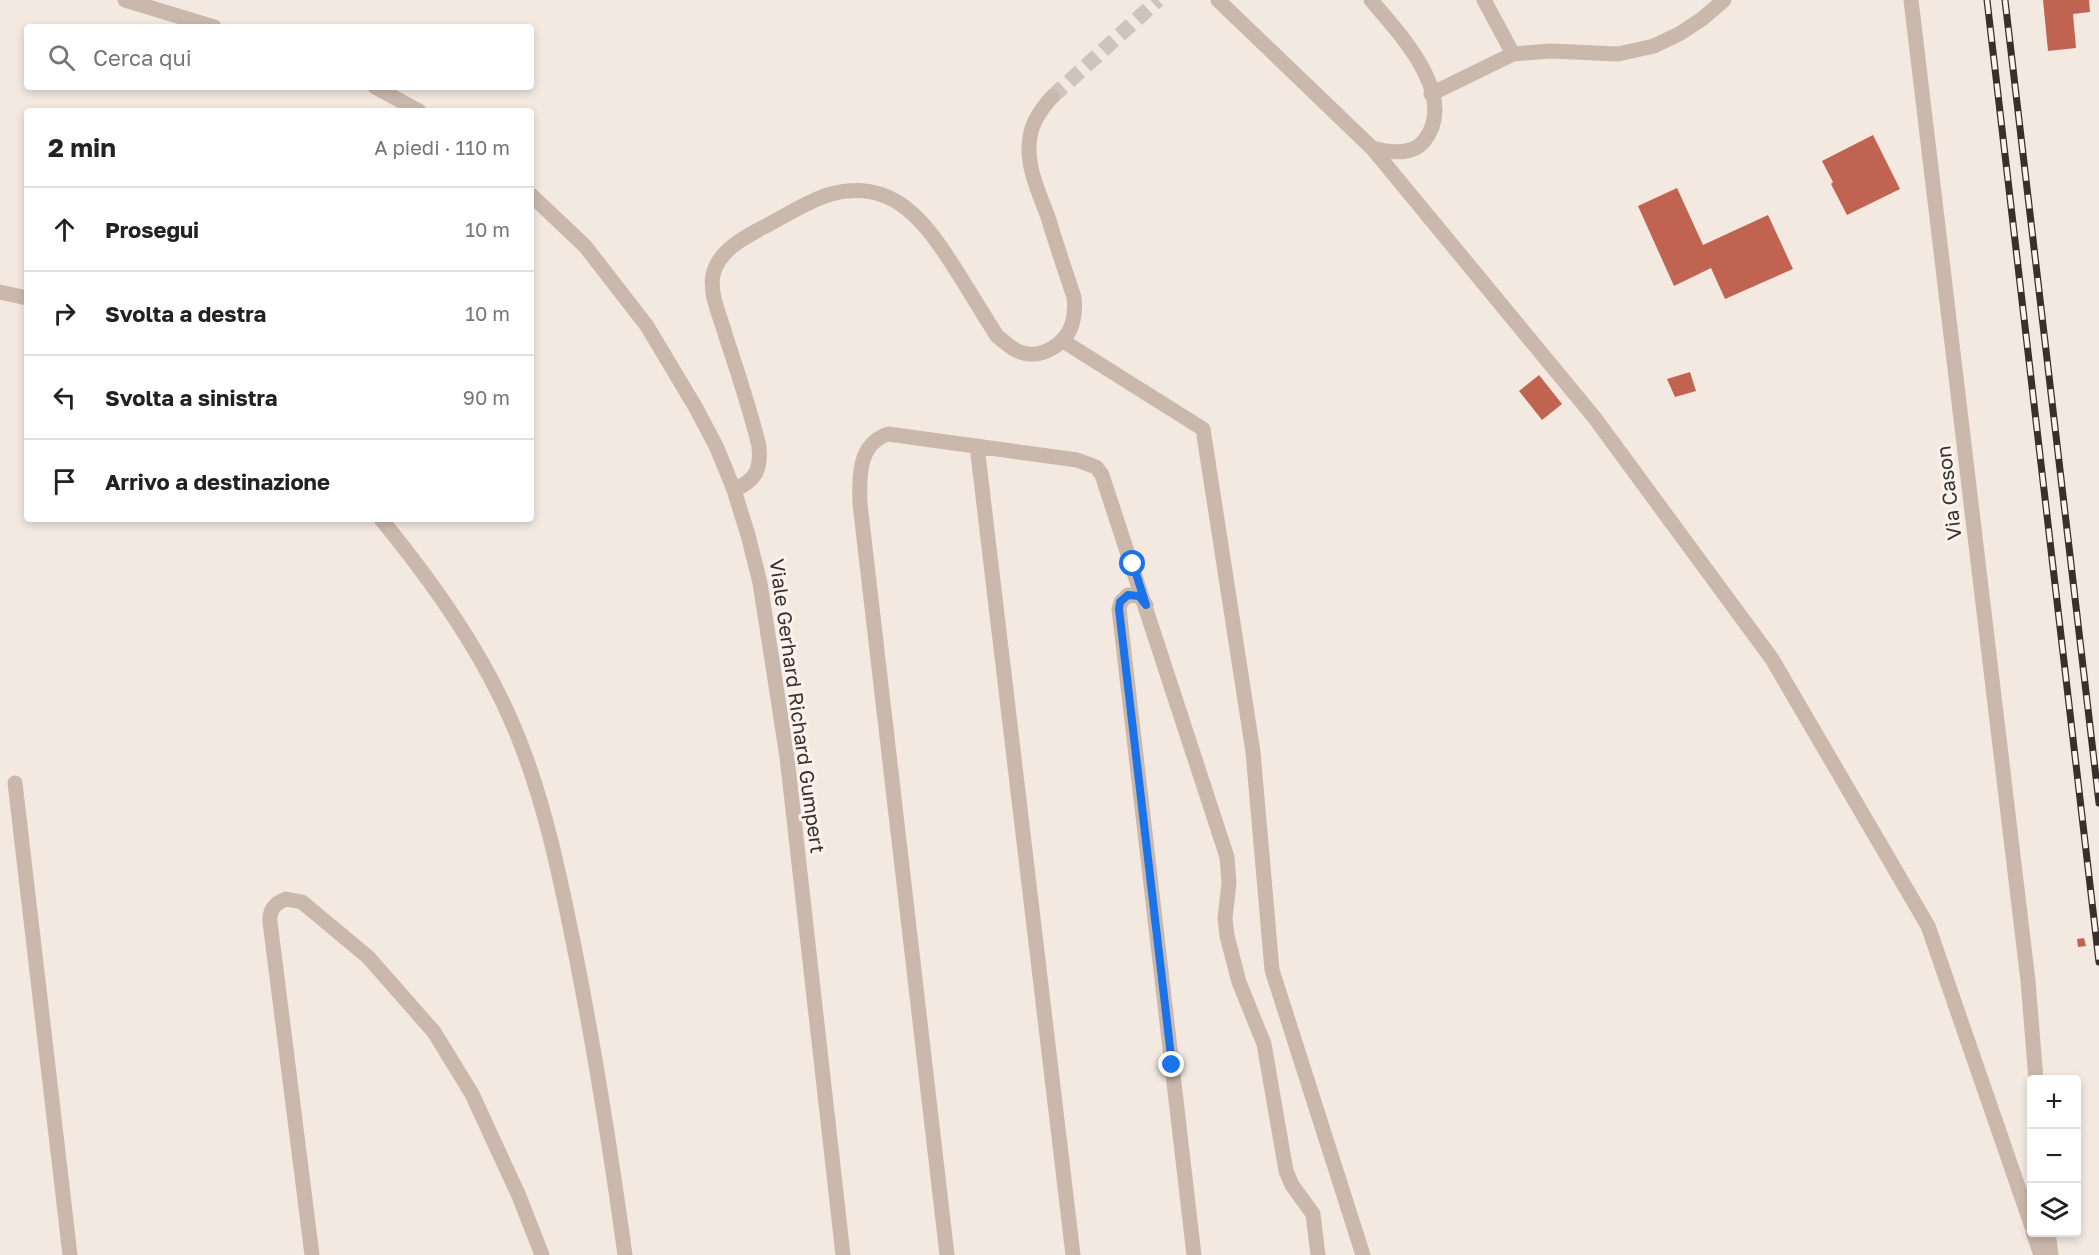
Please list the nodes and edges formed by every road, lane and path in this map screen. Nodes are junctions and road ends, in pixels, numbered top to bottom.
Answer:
1 (128, 0) edge
2 (1218, 0) edge
3 (1371, 0) edge
4 (1484, 0) edge
5 (1724, 0) edge
6 (1911, 0) edge
7 (204, 24) edge
8 (1513, 54) junction
9 (380, 90) edge
10 (1431, 94) junction
11 (1052, 97) tunnel mouth
12 (414, 108) edge
13 (1371, 148) junction
14 (534, 198) edge
15 (0, 292) edge
16 (24, 297) edge
17 (1063, 341) junction
18 (977, 446) junction
19 (734, 490) junction
20 (384, 522) edge
21 (1146, 605) junction
22 (15, 783) dead end
23 (2036, 1075) edge
24 (2027, 1215) edge
25 (2034, 1237) edge
26 (2049, 1237) edge
27 (70, 1255) edge
28 (312, 1255) edge
29 (542, 1255) edge
30 (625, 1255) edge
31 (843, 1255) edge
32 (947, 1255) edge
33 (1073, 1255) edge
34 (1194, 1255) edge
35 (1318, 1255) edge
36 (1363, 1255) edge
37 (2041, 1255) edge
38 (2051, 1255) edge

1 - 7 street
2 - 13 street
3 - 10 street
4 - 8 street
5 - 8 street
6 - 23 street, Via Cason
8 - 10 street
9 - 12 street
10 - 13 street
11 - 17 street
13 - 24 street
14 - 19 street, Viale Gerhard Richard Gumpert
15 - 16 street
17 - 19 street
17 - 36 street
18 - 21 street
18 - 32 street
18 - 33 street
19 - 31 street, Viale Gerhard Richard Gumpert
20 - 30 street
21 - 34 street
21 - 35 street
22 - 27 street
25 - 37 street
26 - 38 street
28 - 29 street

